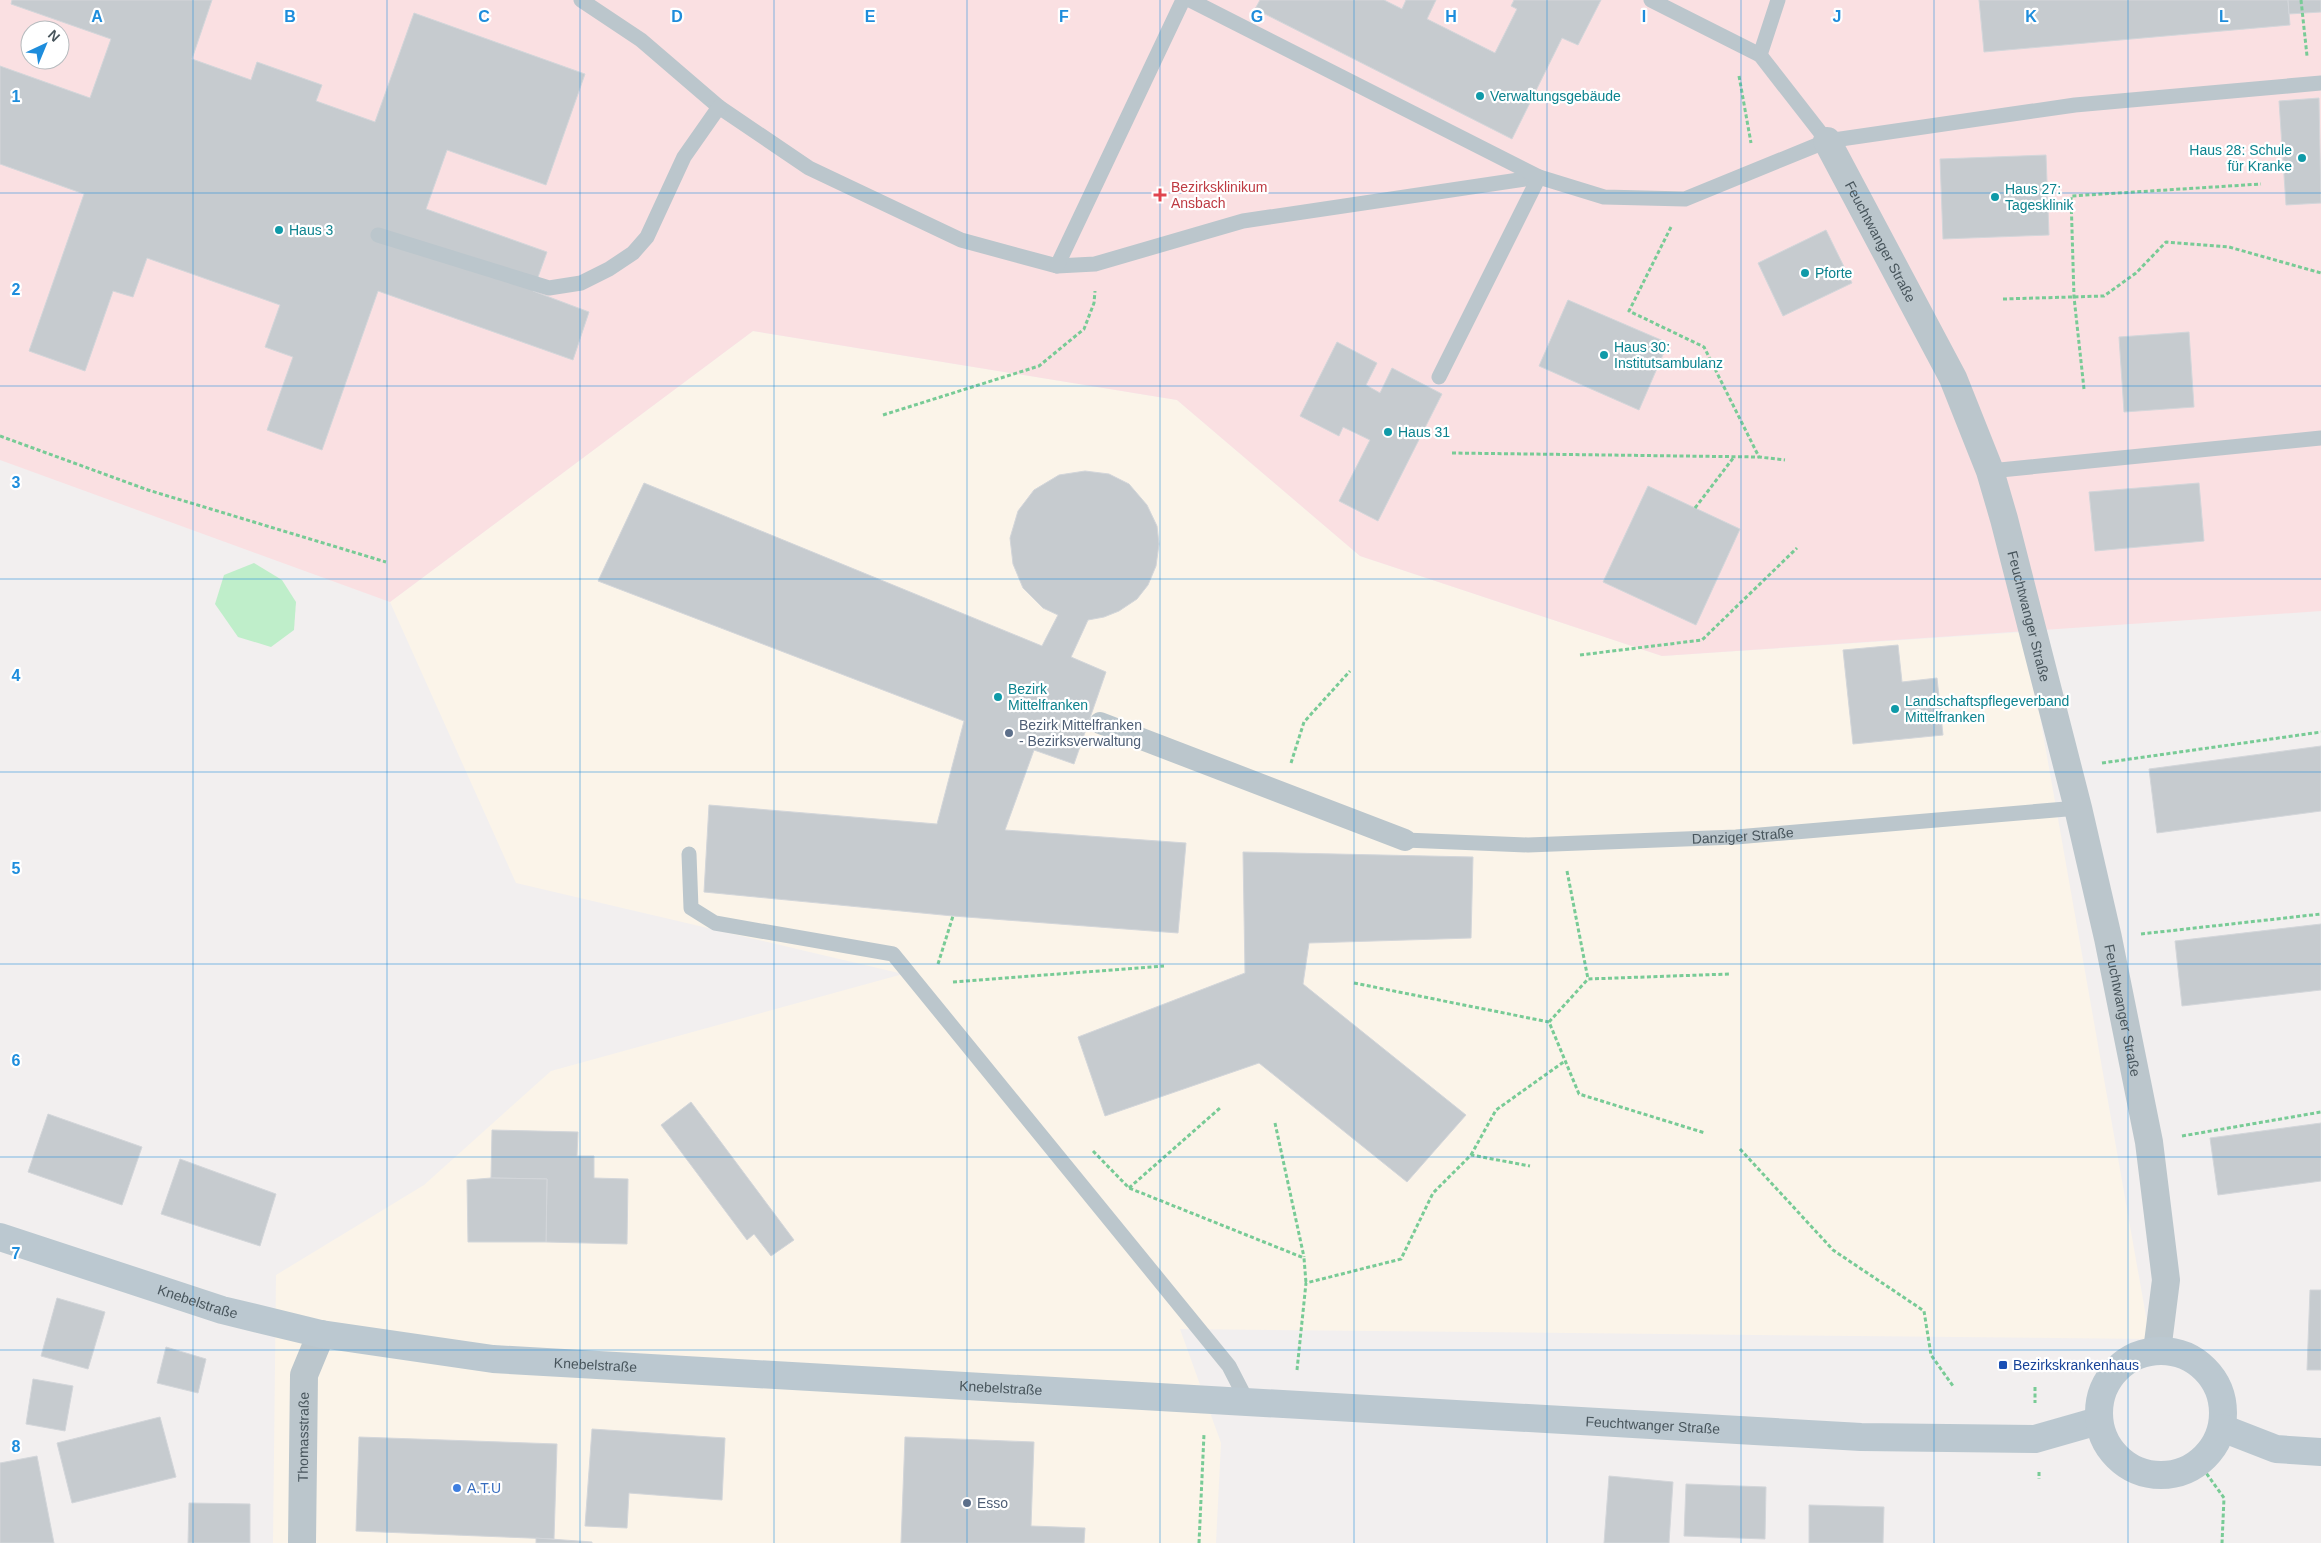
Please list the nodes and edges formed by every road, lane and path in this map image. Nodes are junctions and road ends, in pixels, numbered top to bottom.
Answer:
1 (581, 0) edge
2 (1183, 0) edge
3 (1190, 0) edge
4 (1651, 0) edge
5 (1778, 0) edge
6 (2301, 0) edge
7 (1732, 41) junction
8 (1760, 55) junction
9 (2315, 84) edge
10 (719, 107) junction
11 (1827, 141) junction
12 (1756, 170) junction
13 (1539, 177) junction
14 (2261, 184) dead end
15 (1685, 199) junction
16 (378, 235) dead end
17 (1095, 264) junction
18 (1057, 266) junction
19 (2321, 273) edge
20 (2074, 297) junction
21 (2003, 300) dead end
22 (1438, 377) dead end
23 (2084, 389) dead end
24 (883, 415) dead end
25 (0, 436) edge
26 (2321, 438) edge
27 (1452, 453) dead end
28 (1734, 456) junction
29 (1759, 457) junction
30 (1786, 460) dead end
31 (1990, 471) junction
32 (1695, 508) dead end
33 (1797, 548) dead end
34 (386, 562) dead end
35 (1580, 654) dead end
36 (1350, 671) dead end
37 (1100, 723) dead end
38 (2321, 732) edge
39 (2069, 768) junction
40 (1282, 792) junction
41 (2078, 808) junction
42 (1405, 840) joint
43 (1562, 843) junction
44 (689, 854) dead end
45 (2321, 914) edge
46 (953, 916) dead end
47 (2108, 938) junction
48 (1164, 966) dead end
49 (938, 967) dead end
50 (1729, 974) dead end
51 (1588, 979) junction
52 (952, 982) dead end
53 (1354, 983) dead end
54 (1549, 1022) junction
55 (1565, 1061) junction
56 (1220, 1108) dead end
57 (2321, 1112) edge
58 (1275, 1123) dead end
59 (1705, 1133) dead end
60 (2149, 1142) junction
61 (1088, 1146) dead end
62 (1740, 1149) dead end
63 (1471, 1155) junction
64 (1530, 1166) dead end
65 (1129, 1188) junction
66 (0, 1237) edge
67 (1304, 1258) junction
68 (1306, 1282) junction
69 (320, 1334) junction
70 (2157, 1351) junction
71 (1953, 1386) dead end
72 (1207, 1399) junction
73 (1247, 1401) junction
74 (1296, 1404) junction
75 (2098, 1421) junction
76 (2222, 1428) junction
77 (2321, 1452) edge
78 (2199, 1463) junction
79 (302, 1543) edge
80 (1198, 1543) edge
81 (2222, 1543) edge

1 - 10 lane
2 - 18 lane
3 - 13 lane
4 - 7 lane, Feuchtwanger Straße
5 - 8 lane
6 - 9 path
7 - 8 lane, Feuchtwanger Straße
7 - 12 path
8 - 11 lane, Feuchtwanger Straße
9 - 11 lane
10 - 16 lane
10 - 18 lane
11 - 12 lane
11 - 31 street, Feuchtwanger Straße
12 - 15 lane
13 - 15 lane
13 - 17 lane
13 - 22 lane
14 - 20 path
15 - 29 path
17 - 18 lane
17 - 24 path
19 - 20 path
20 - 21 path
20 - 23 path
25 - 34 path
26 - 31 lane
27 - 28 path
28 - 29 path
28 - 32 path
29 - 30 path
31 - 39 street, Feuchtwanger Straße
33 - 35 path
36 - 40 path
37 - 40 street
38 - 39 path
39 - 41 street, Feuchtwanger Straße
40 - 42 street
41 - 43 lane, Danziger Straße
41 - 47 street, Feuchtwanger Straße
42 - 43 lane, Danziger Straße
43 - 51 path
44 - 73 lane
45 - 47 path
46 - 49 path
47 - 60 street, Feuchtwanger Straße
48 - 52 path
50 - 51 path
51 - 54 path
53 - 54 path
54 - 55 path
55 - 59 path
55 - 63 path
56 - 65 path
57 - 60 path
58 - 67 path
60 - 70 street, Feuchtwanger Straße
61 - 65 path
62 - 71 path
63 - 64 path
63 - 68 path
65 - 67 path
66 - 69 main road, Knebelstraße
67 - 68 path
68 - 74 path
69 - 72 main road, Knebelstraße
69 - 79 street, Thomasstraße
70 - 75 main road
70 - 76 main road
72 - 73 main road, Feuchtwanger Straße
72 - 80 path
73 - 74 main road, Feuchtwanger Straße
74 - 75 main road, Feuchtwanger Straße
75 - 78 main road
76 - 77 main road
76 - 78 main road
78 - 81 path

